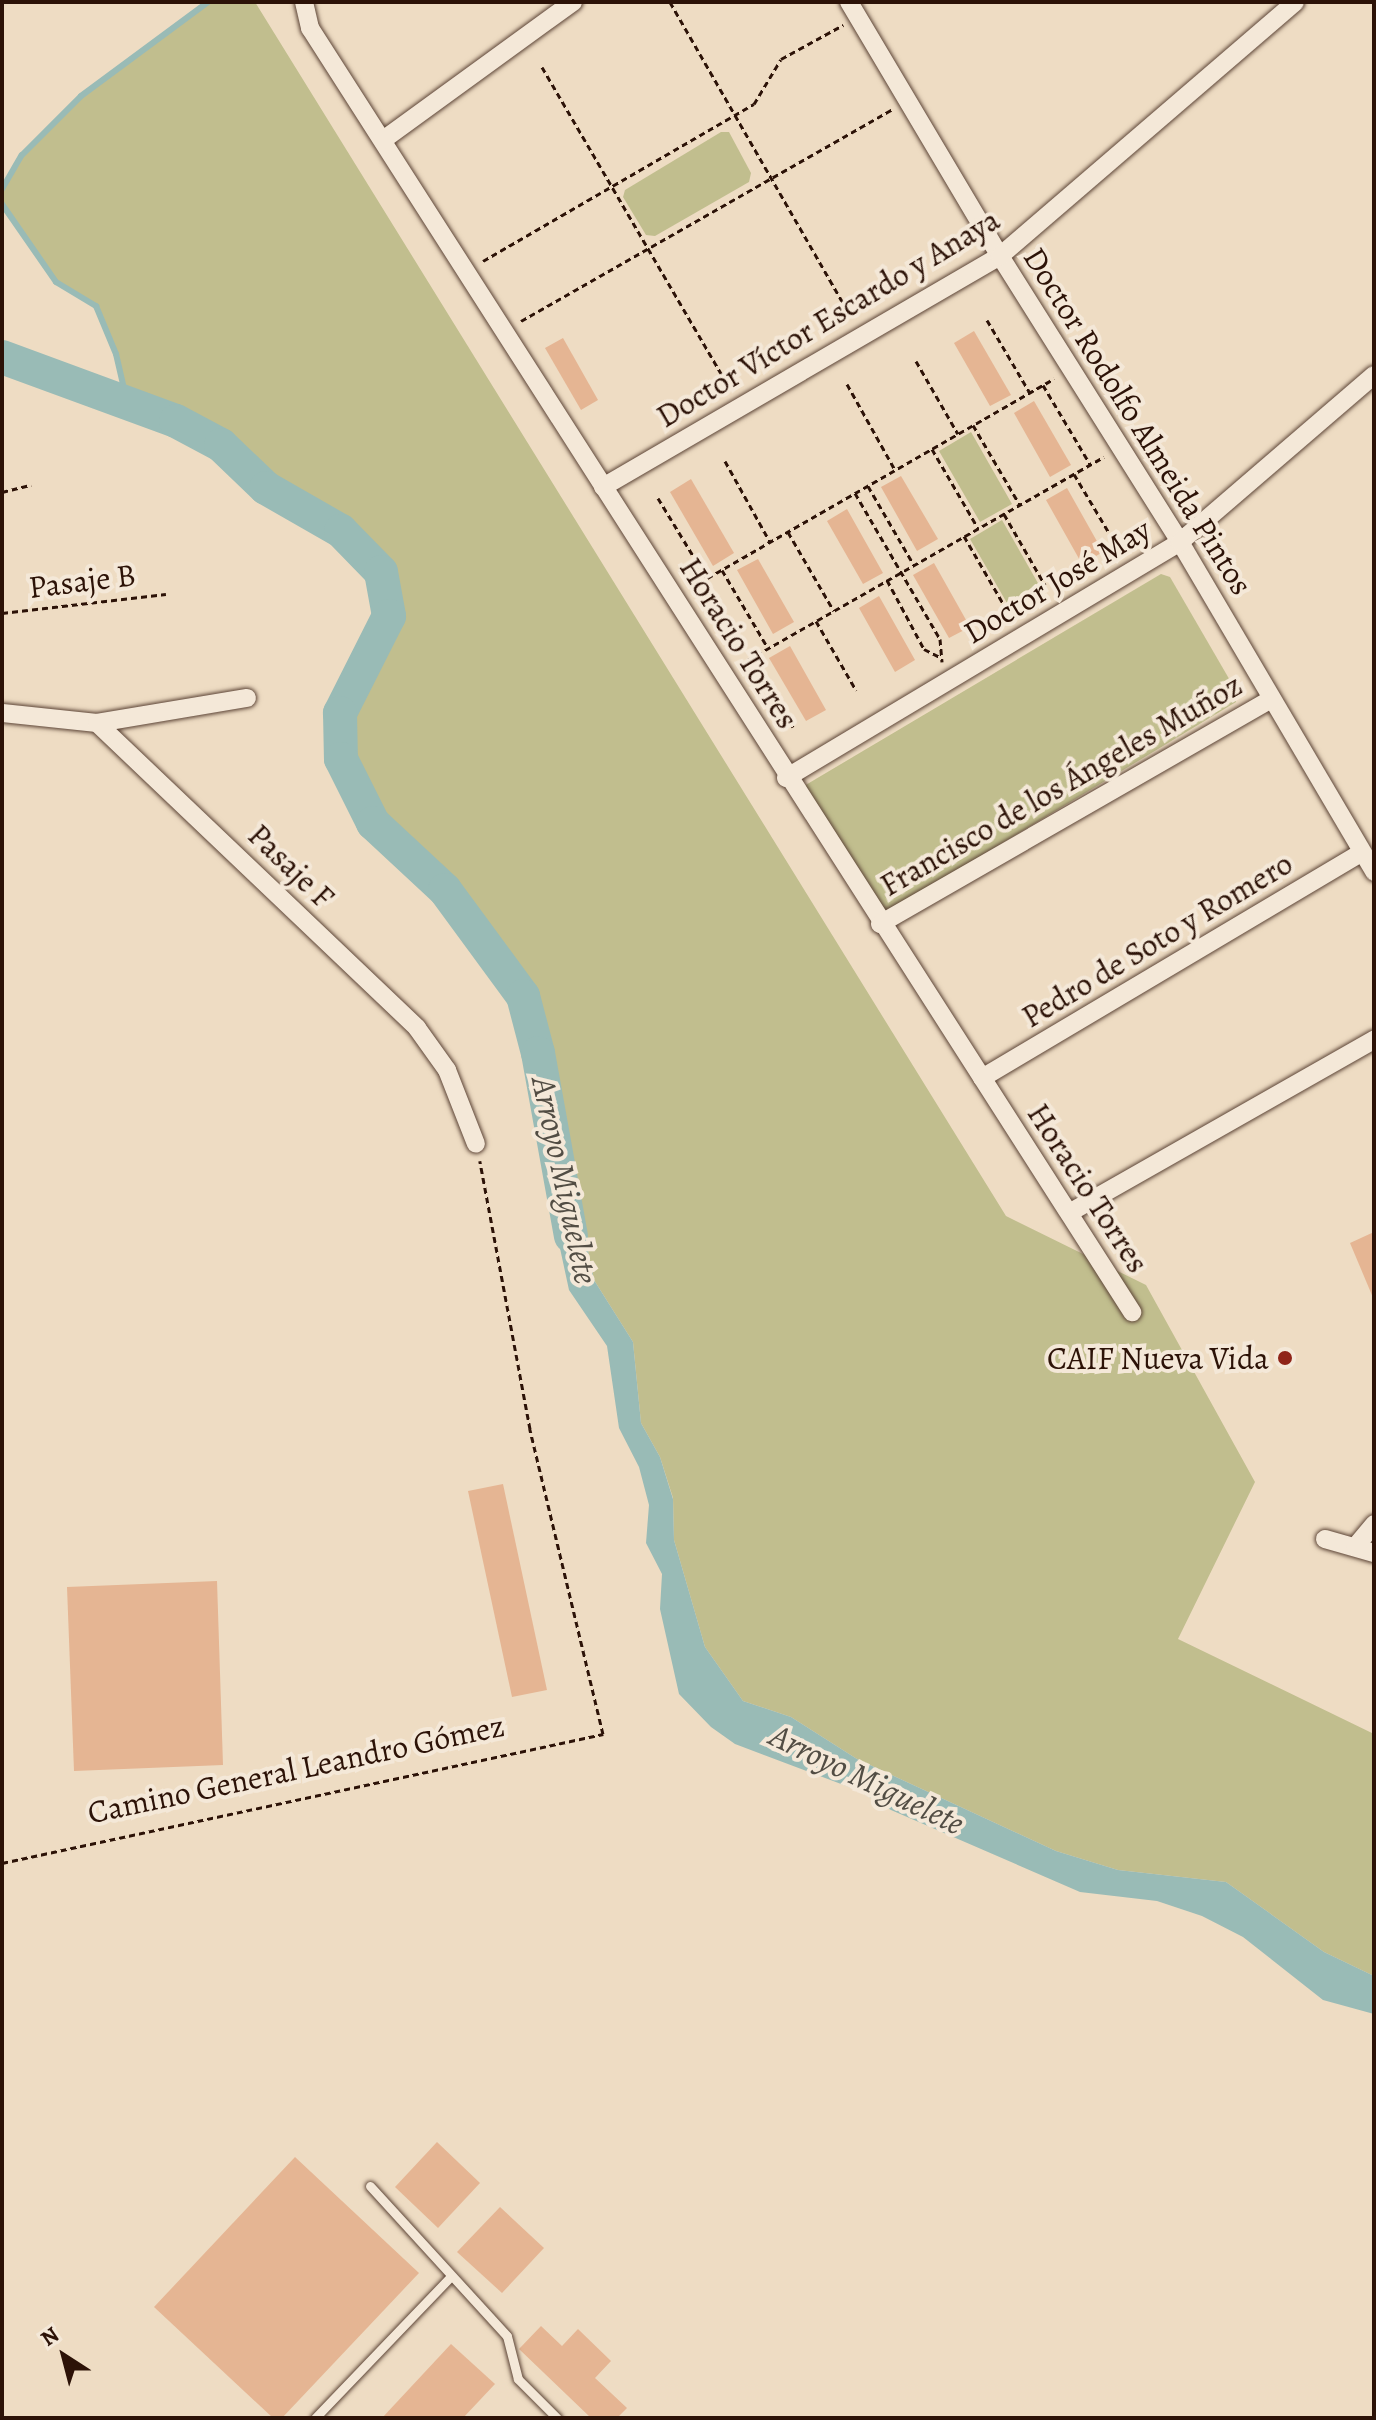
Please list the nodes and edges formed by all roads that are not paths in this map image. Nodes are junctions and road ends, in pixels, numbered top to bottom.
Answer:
1 (304, 2) edge
2 (573, 2) edge
3 (1295, 2) edge
4 (853, 9) edge
5 (383, 140) junction
6 (1000, 256) junction
7 (1374, 375) edge
8 (603, 487) junction
9 (1180, 542) junction
10 (247, 698) dead end
11 (1272, 699) junction
12 (2, 713) edge
13 (97, 723) junction
14 (786, 778) junction
15 (1362, 852) junction
16 (1374, 872) edge
17 (880, 924) junction
18 (1374, 1040) edge
19 (982, 1078) junction
20 (476, 1144) road end
21 (1069, 1213) junction
22 (1132, 1312) dead end
23 (1374, 1524) edge
24 (1325, 1539) dead end
25 (1355, 1547) junction
26 (1374, 1553) edge
27 (370, 2186) dead end
28 (450, 2277) junction
29 (549, 2416) edge
30 (315, 2418) edge

1 - 5 street, Horacio Torres
2 - 5 street
3 - 6 street, Doctor Víctor Escardo y Anaya
4 - 6 street, Doctor Rodolfo Almeida Pintos
5 - 8 street, Horacio Torres
6 - 8 street, Doctor Víctor Escardo y Anaya
6 - 9 street, Doctor Rodolfo Almeida Pintos
7 - 9 street, Doctor José May
8 - 14 street, Horacio Torres
9 - 11 street, Doctor Rodolfo Almeida Pintos
9 - 14 street, Doctor José May
10 - 13 street
11 - 15 street, Doctor Rodolfo Almeida Pintos
11 - 17 street, Francisco de los Ángeles Muñoz
12 - 13 street
13 - 20 street, Pasaje F
14 - 17 street, Horacio Torres
15 - 16 street, Doctor Rodolfo Almeida Pintos
15 - 19 street, Pedro de Soto y Romero
17 - 19 street, Horacio Torres
18 - 21 street
19 - 21 street, Horacio Torres
21 - 22 street, Horacio Torres
23 - 25 street
24 - 25 street
25 - 26 street
27 - 28 lane
28 - 29 lane
28 - 30 lane

